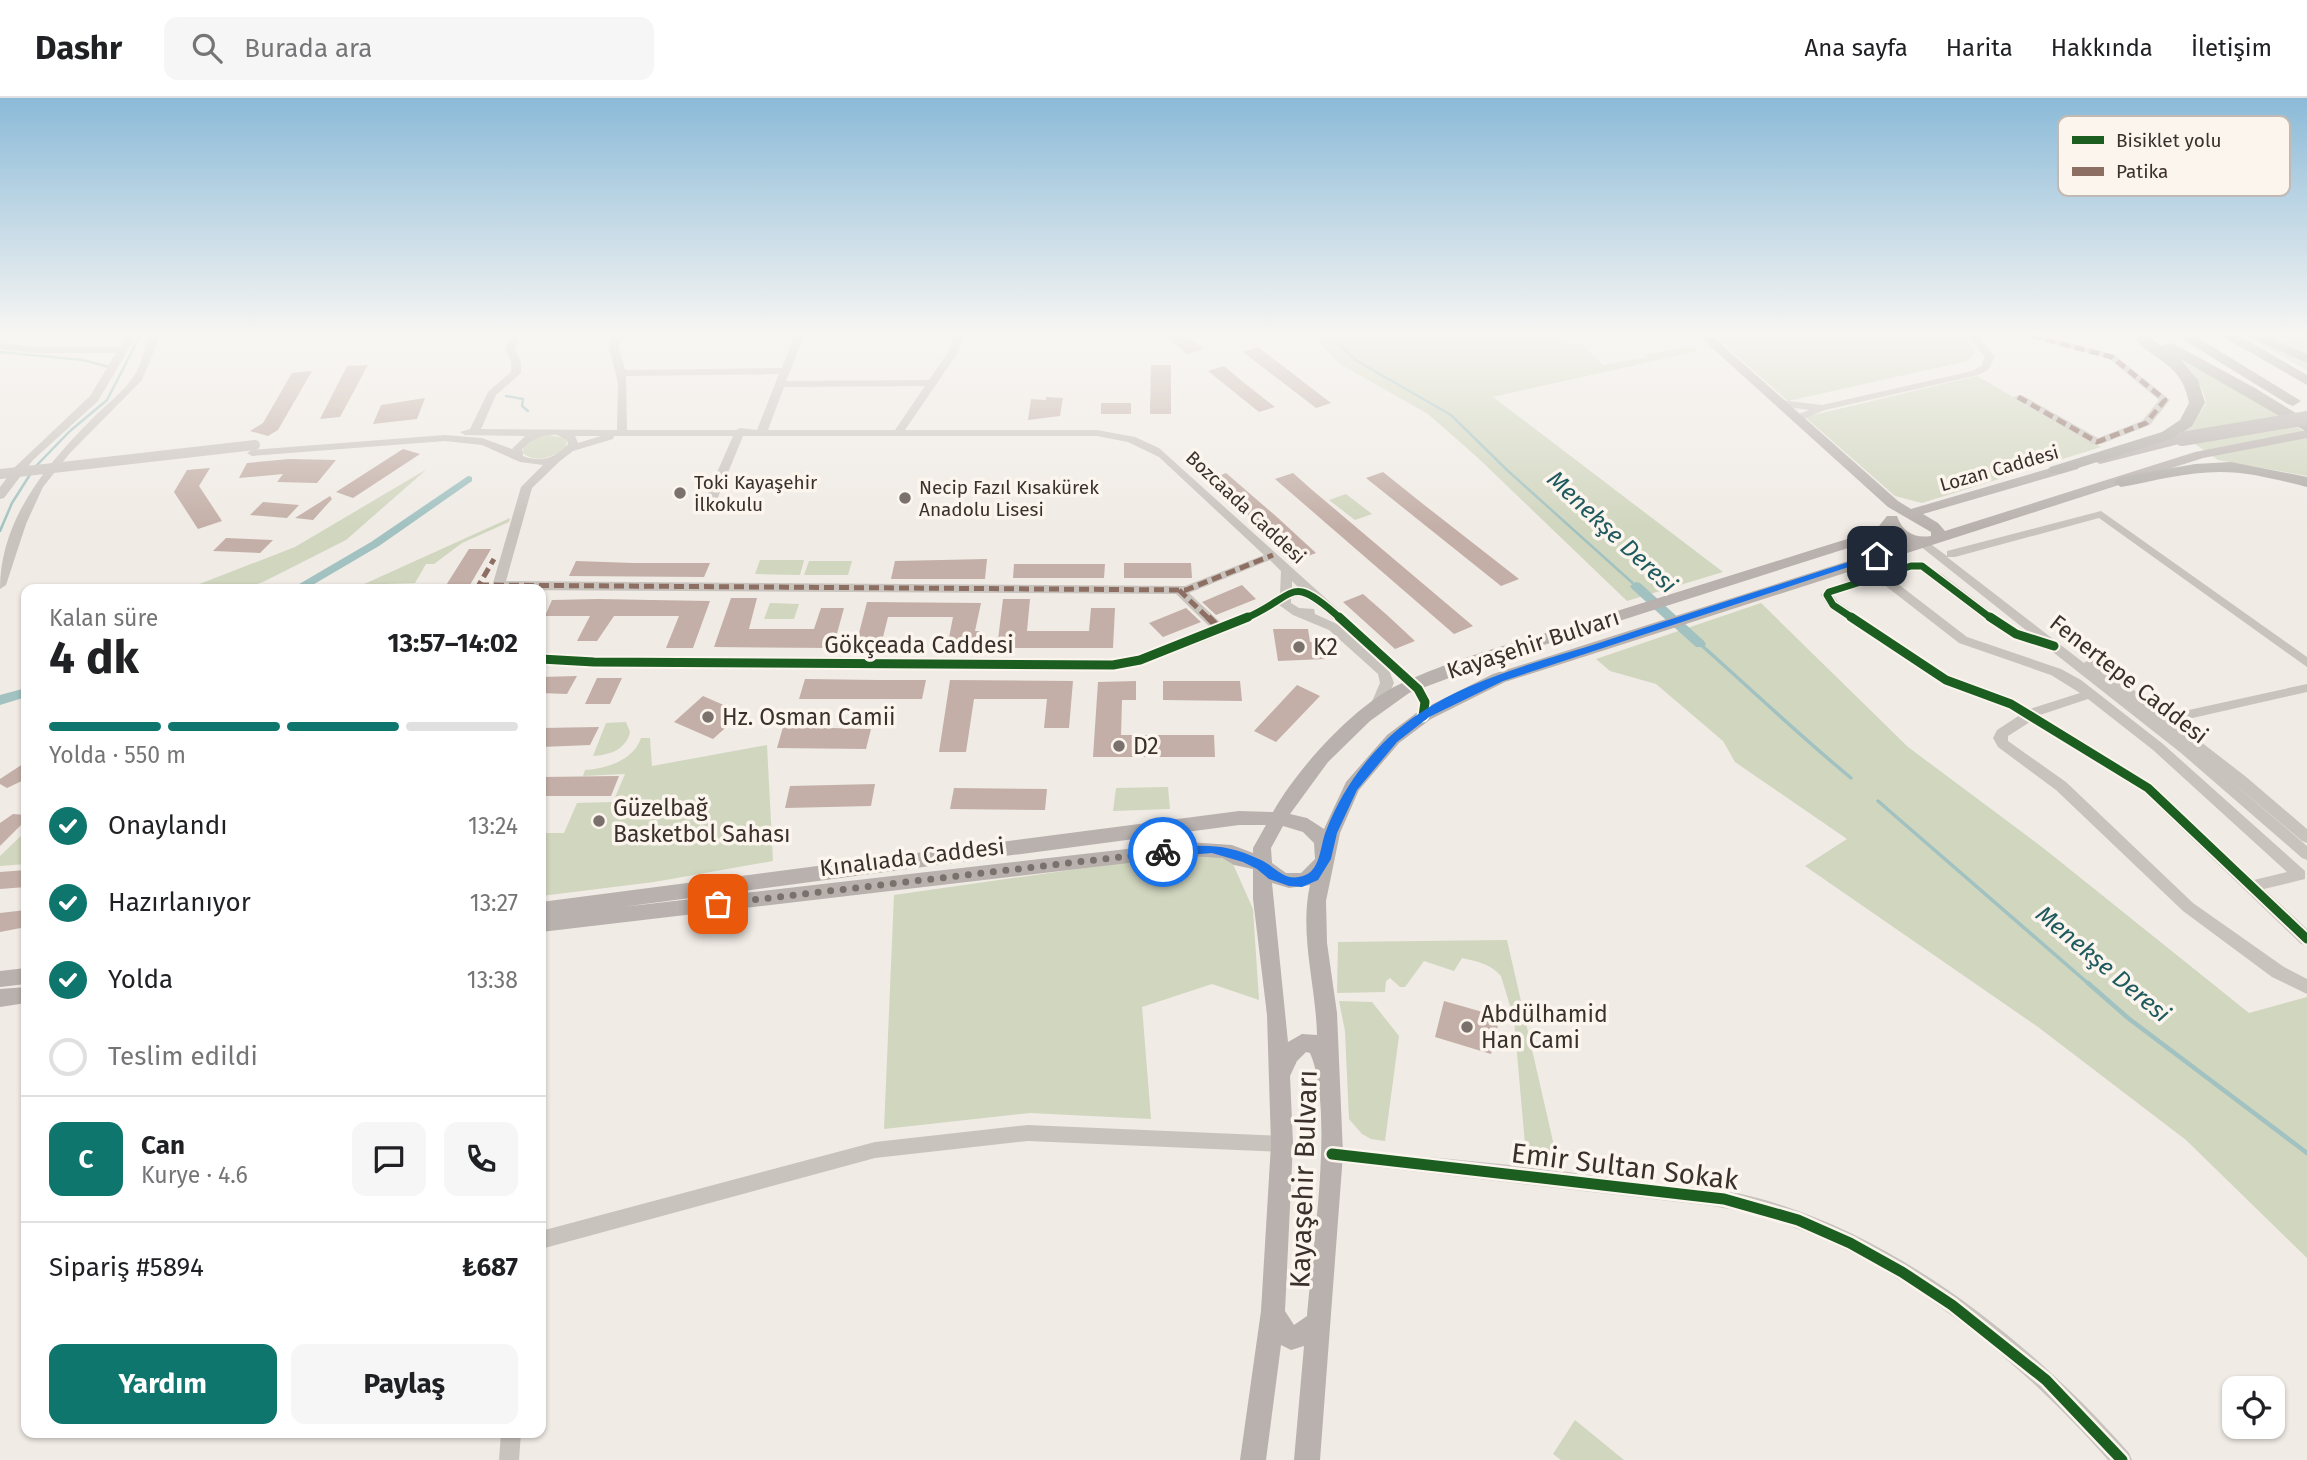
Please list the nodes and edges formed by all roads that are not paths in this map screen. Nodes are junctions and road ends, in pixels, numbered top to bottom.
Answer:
1 (93, 400) edge
2 (118, 400) edge
3 (489, 400) edge
4 (624, 400) edge
5 (775, 400) edge
6 (921, 400) edge
7 (1766, 400) edge
8 (1777, 400) edge
9 (1859, 400) edge
10 (2022, 400) edge
11 (2164, 400) edge
12 (2196, 400) edge
13 (2262, 400) edge
14 (2290, 400) edge
15 (1781, 403) junction
16 (1822, 408) junction
17 (2307, 410) edge
18 (1797, 418) junction
19 (2307, 418) edge
20 (2307, 427) edge
21 (627, 431) junction
22 (740, 431) junction
23 (762, 431) junction
24 (899, 431) junction
25 (474, 432) junction
26 (544, 433) junction
27 (562, 433) junction
28 (2307, 434) edge
29 (253, 449) junction
30 (570, 449) junction
31 (519, 457) junction
32 (557, 458) junction
33 (2056, 470) junction
34 (0, 474) edge
35 (0, 480) edge
36 (2121, 482) junction
37 (2307, 482) edge
38 (0, 496) edge
39 (710, 502) dead end
40 (1908, 514) junction
41 (1891, 520) junction
42 (1938, 537) junction
43 (1921, 542) junction
44 (1951, 554) junction
45 (1273, 555) junction
46 (1287, 568) junction
47 (1880, 576) junction
48 (498, 584) edge
49 (0, 585) edge
50 (546, 588) edge
51 (1179, 590) junction
52 (1317, 597) junction
53 (1285, 598) junction
54 (1303, 613) junction
55 (1220, 629) junction
56 (2054, 646) junction
57 (546, 659) edge
58 (2307, 663) edge
59 (1397, 671) junction
60 (1438, 675) junction
61 (1413, 685) junction
62 (2307, 688) edge
63 (2090, 694) junction
64 (1377, 706) junction
65 (2029, 715) junction
66 (1423, 716) junction
67 (2164, 720) junction
68 (1304, 782) junction
69 (1239, 818) junction
70 (1276, 819) junction
71 (2307, 837) edge
72 (1232, 852) junction
73 (2307, 854) edge
74 (1325, 859) junction
75 (1261, 865) junction
76 (2252, 886) junction
77 (1263, 899) junction
78 (546, 909) edge
79 (546, 923) edge
80 (2307, 939) edge
81 (21, 977) edge
82 (0, 979) edge
83 (2307, 987) edge
84 (21, 996) edge
85 (0, 998) edge
86 (1279, 1076) junction
87 (1331, 1077) junction
88 (1282, 1144) junction
89 (1332, 1154) junction
90 (546, 1239) edge
91 (1273, 1311) junction
92 (1320, 1321) junction
93 (511, 1438) edge
94 (509, 1460) edge
95 (1253, 1460) edge
96 (1307, 1460) edge
97 (2122, 1460) edge

1 - 38 street
2 - 49 street
3 - 25 street
4 - 21 street
5 - 23 street
6 - 24 street
7 - 41 main road
8 - 15 main road
9 - 16 street
10 - 11 street
12 - 33 highway
13 - 20 highway
14 - 17 highway
15 - 16 street
15 - 18 main road
16 - 18 street
18 - 40 main road
19 - 33 main road, Lozan Caddesi, bridge
21 - 22 street, Bozcaada Caddesi
21 - 27 street, Bozcaada Caddesi
21 - 30 street
22 - 23 street, Bozcaada Caddesi
22 - 39 street
23 - 24 street, Bozcaada Caddesi
24 - 45 street, Bozcaada Caddesi
25 - 26 street
25 - 29 street
26 - 27 street, Bozcaada Caddesi
26 - 31 street
27 - 30 street
28 - 36 main road
29 - 31 street
29 - 34 street, bridge
29 - 35 street
30 - 32 street
31 - 32 street
32 - 48 street
33 - 40 main road, Lozan Caddesi
36 - 37 highway
36 - 42 main road
40 - 41 main road, Lozan Caddesi
40 - 42 main road
41 - 43 main road
41 - 60 main road, Kayaşehir Bulvarı
42 - 43 main road, Kayaşehir Bulvarı
42 - 44 street, Fenertepe Caddesi
43 - 56 street, Fenertepe Caddesi
43 - 66 main road, Kayaşehir Bulvarı
44 - 58 street
44 - 67 street, Fenertepe Caddesi
45 - 46 street, Bozcaada Caddesi
45 - 51 street
46 - 52 street, Bozcaada Caddesi
46 - 53 street
47 - 56 street
47 - 63 street
47 - 65 street
50 - 51 street
51 - 55 street
52 - 53 street
52 - 54 street
52 - 59 street, Bozcaada Caddesi
53 - 54 street
53 - 55 street, Gökçeada Caddesi
54 - 64 street
55 - 57 street, Gökçeada Caddesi
56 - 73 street, Fenertepe Caddesi
59 - 60 street
59 - 61 street, Bozcaada Caddesi
60 - 61 main road, Kayaşehir Bulvarı
61 - 64 main road, Kayaşehir Bulvarı
61 - 66 street
62 - 67 street
63 - 65 street
63 - 76 street
64 - 68 main road, Kayaşehir Bulvarı
65 - 76 street
65 - 83 street
66 - 74 main road, Kayaşehir Bulvarı
67 - 71 street, Fenertepe Caddesi
68 - 69 main road
68 - 70 main road, Kayaşehir Bulvarı
69 - 70 main road, Kınalıada Caddesi
69 - 78 main road, Kınalıada Caddesi
70 - 74 main road
70 - 75 main road, Kayaşehir Bulvarı
72 - 75 main road, Kınalıada Caddesi
72 - 77 main road
72 - 79 main road, Kınalıada Caddesi
74 - 75 main road
74 - 87 main road, Kayaşehir Bulvarı
75 - 77 main road, Kayaşehir Bulvarı
76 - 80 street
77 - 86 main road, Kayaşehir Bulvarı
81 - 82 main road
84 - 85 main road
86 - 87 main road
86 - 88 main road, Kayaşehir Bulvarı
87 - 89 main road, Kayaşehir Bulvarı
88 - 90 street
88 - 91 main road, Kayaşehir Bulvarı
89 - 92 main road, Kayaşehir Bulvarı
89 - 97 street, Emir Sultan Sokak
91 - 92 main road
91 - 95 main road, Kayaşehir Bulvarı
92 - 96 main road, Kayaşehir Bulvarı
93 - 94 street

